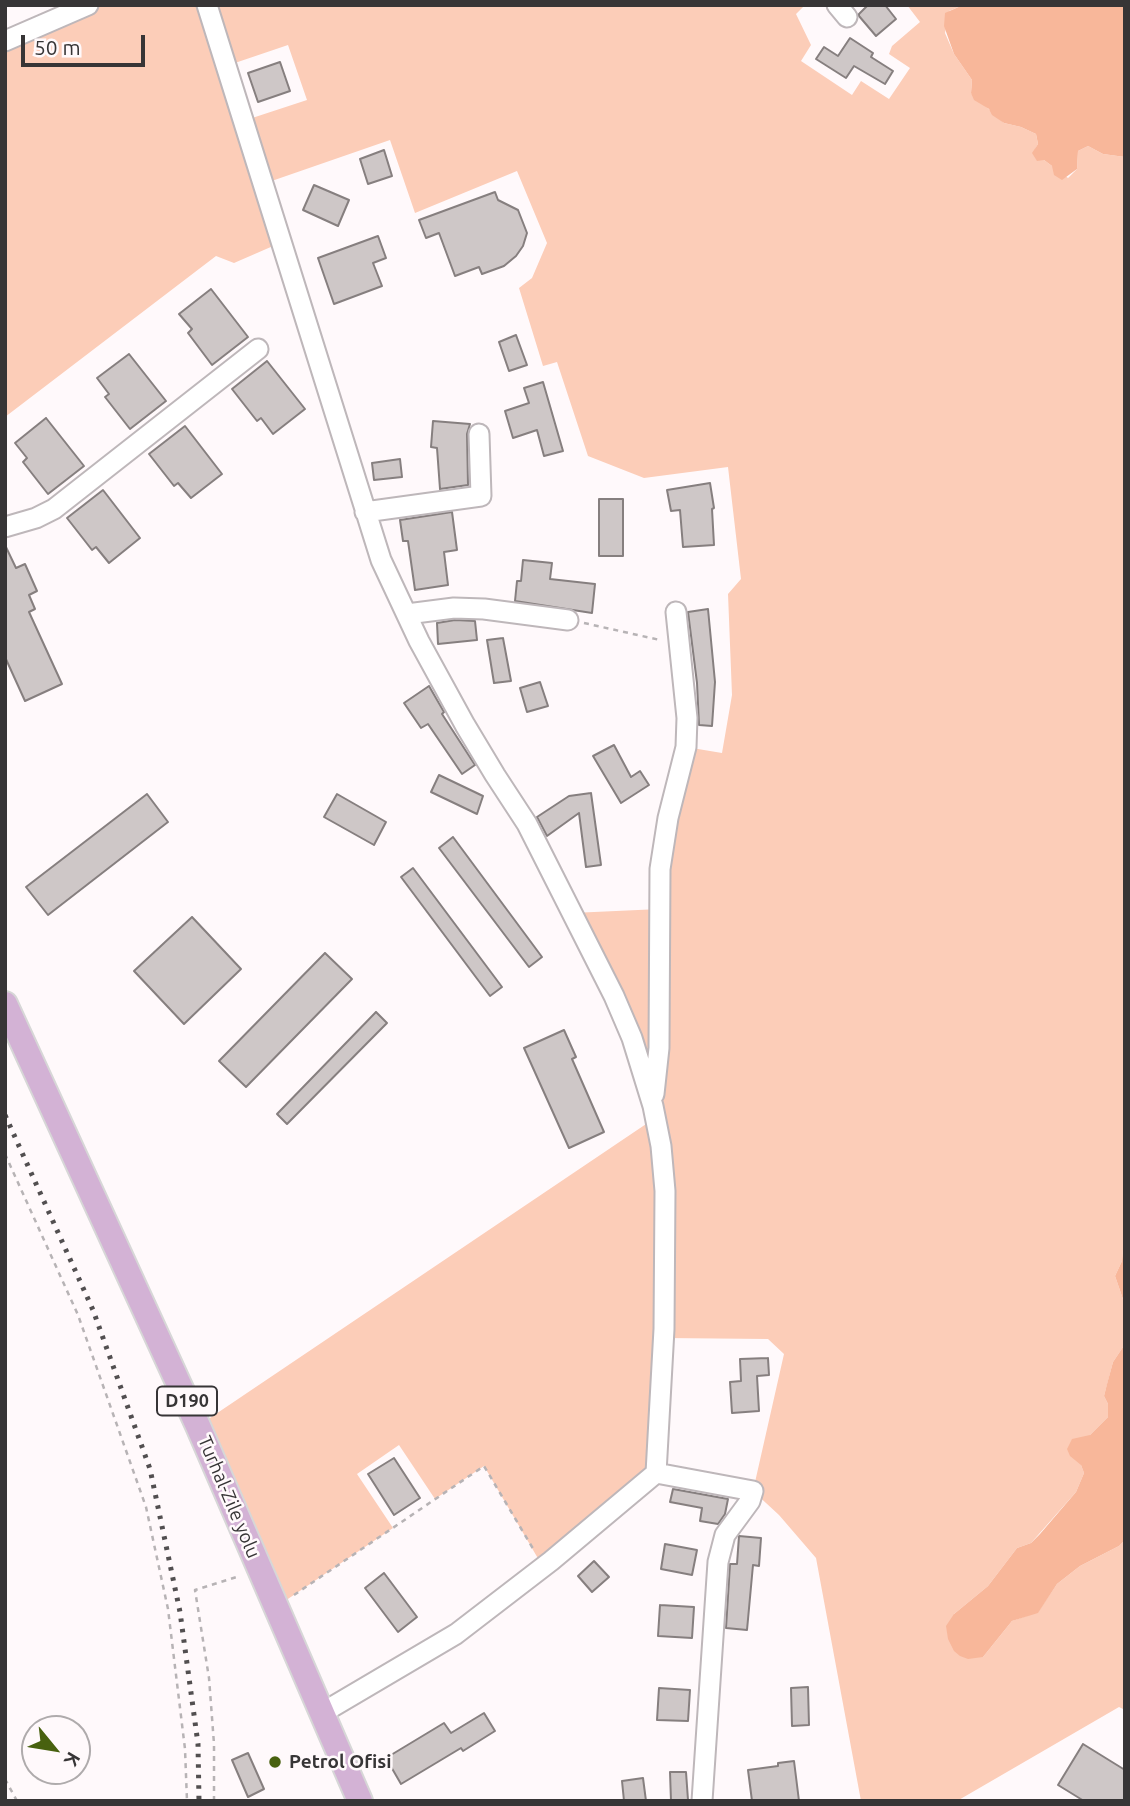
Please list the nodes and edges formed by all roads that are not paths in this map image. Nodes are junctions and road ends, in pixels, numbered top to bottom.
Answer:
1 (207, 5) edge
2 (78, 7) edge
3 (5, 41) edge
4 (258, 349) dead end
5 (479, 434) dead end
6 (365, 512) junction
7 (5, 527) edge
8 (676, 612) dead end
9 (407, 614) junction
10 (568, 620) road end
11 (5, 1004) edge
12 (653, 1105) junction
13 (656, 1473) junction
14 (322, 1713) junction
15 (360, 1801) edge
16 (702, 1801) edge

1 - 6 street
2 - 3 street
4 - 7 street
5 - 6 street
6 - 9 street
8 - 12 street
9 - 10 street
9 - 12 street
11 - 14 main road, Turhal-Zile yolu / D190
12 - 13 street
13 - 14 street
13 - 16 street
14 - 15 main road, Turhal-Zile yolu / D190

